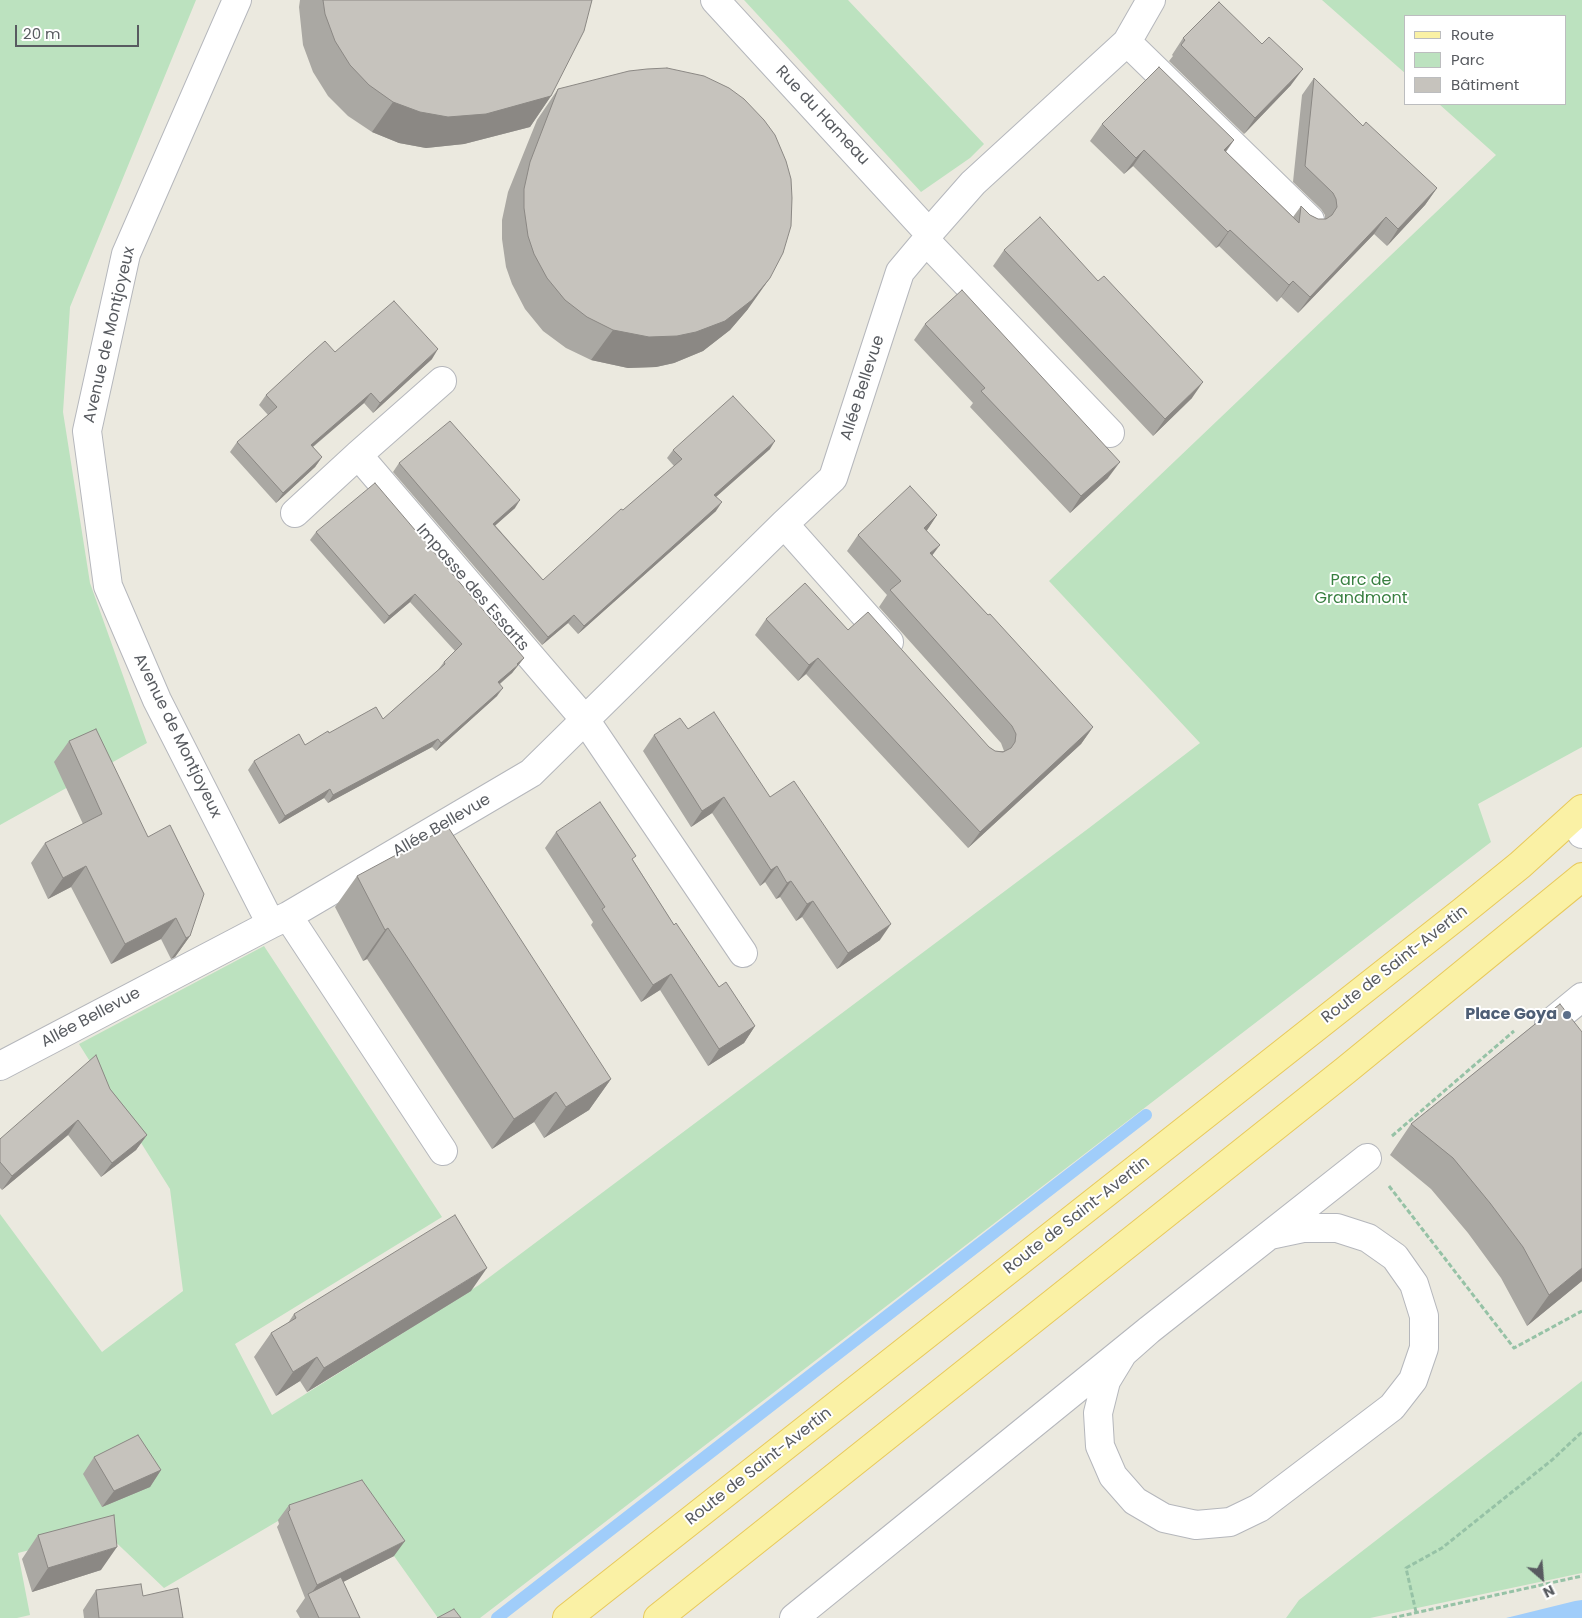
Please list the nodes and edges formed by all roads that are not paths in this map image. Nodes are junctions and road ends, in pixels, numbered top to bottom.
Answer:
1 (237, 0) edge
2 (715, 0) edge
3 (1152, 0) edge
4 (1127, 42) junction
5 (1310, 220) edge
6 (928, 237) junction
7 (442, 381) dead end
8 (1110, 433) dead end
9 (358, 455) junction
10 (295, 513) dead end
11 (784, 524) junction
12 (903, 657) edge
13 (586, 721) junction
14 (1581, 818) edge
15 (1582, 877) edge
16 (280, 920) junction
17 (743, 953) dead end
18 (1582, 997) edge
19 (1582, 1065) edge
20 (0, 1066) edge
21 (443, 1151) dead end
22 (1367, 1158) road end
23 (1270, 1236) junction
24 (1149, 1330) junction
25 (567, 1618) edge
26 (658, 1618) edge
27 (794, 1618) edge

1 - 16 street, Avenue de Montjoyeux
2 - 6 street, Rue du Hameau
3 - 4 street, Allée Bellevue
4 - 5 street
4 - 6 street, Allée Bellevue
6 - 8 street
6 - 11 street, Allée Bellevue
7 - 9 street
9 - 10 street
9 - 13 street, Impasse des Essarts
11 - 12 street
11 - 13 street, Allée Bellevue
13 - 16 street, Allée Bellevue
13 - 17 street
14 - 25 main road, Route de Saint-Avertin
15 - 26 main road
16 - 20 street, Allée Bellevue
16 - 21 street
18 - 19 street
22 - 23 street
23 - 24 street
23 - 24 street
24 - 27 street

